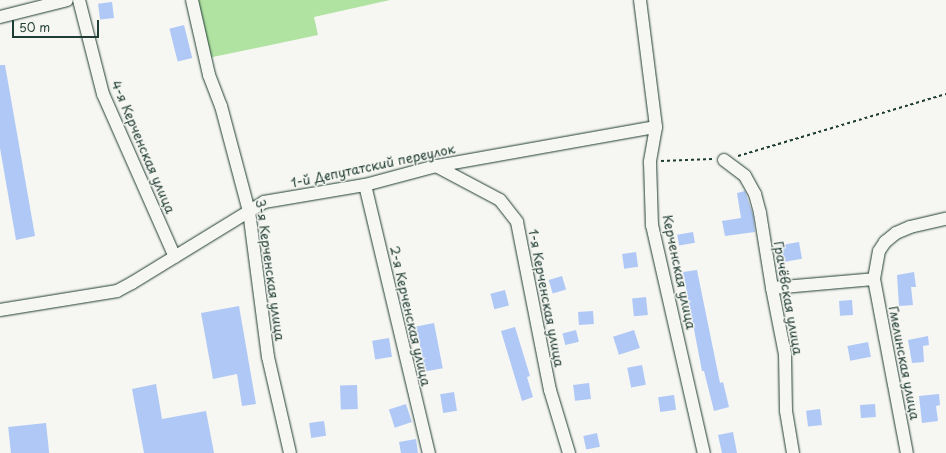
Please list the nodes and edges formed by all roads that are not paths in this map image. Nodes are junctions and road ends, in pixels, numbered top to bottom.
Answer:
1 (67, 0) edge
2 (80, 0) edge
3 (192, 0) edge
4 (640, 0) edge
5 (0, 17) edge
6 (656, 128) junction
7 (724, 160) road end
8 (436, 166) junction
9 (364, 185) junction
10 (249, 211) junction
11 (946, 219) edge
12 (175, 257) junction
13 (874, 279) junction
14 (772, 288) junction
15 (0, 310) edge
16 (290, 453) edge
17 (429, 453) edge
18 (569, 453) edge
19 (704, 453) edge
20 (793, 453) edge
21 (907, 453) edge

1 - 5 street
2 - 12 street, 4-я Керченская улица
3 - 10 street, 3-я Керченская улица
4 - 6 street, Керченская улица
6 - 8 street, 1-й Депутатский переулок
6 - 19 street, Керченская улица
7 - 14 street, Грачёвская улица
8 - 9 street, 1-й Депутатский переулок
8 - 18 street, 1-я Керченская улица
9 - 10 street, 1-й Депутатский переулок
9 - 17 street, 2-я Керченская улица
10 - 12 street, 1-й Депутатский переулок
10 - 16 street, 3-я Керченская улица
11 - 13 street
12 - 15 street, 1-й Депутатский переулок
13 - 14 street
13 - 21 street, Гмелинская улица
14 - 20 street, Грачёвская улица

